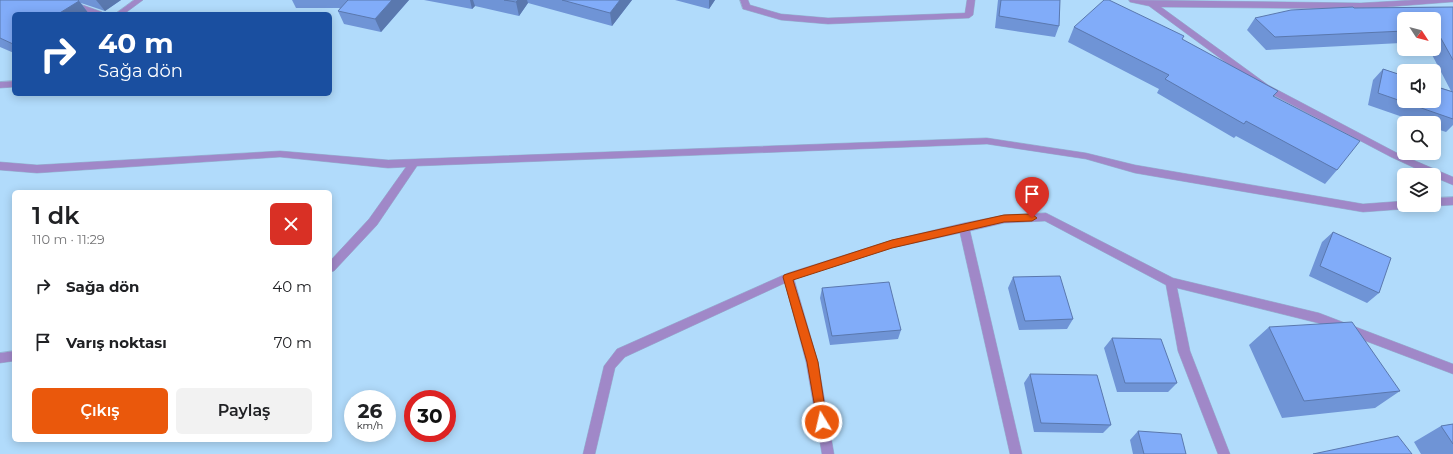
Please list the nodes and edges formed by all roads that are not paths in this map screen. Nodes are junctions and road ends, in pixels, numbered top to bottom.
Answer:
1 (62, 0) edge
2 (139, 0) edge
3 (744, 0) edge
4 (971, 0) edge
5 (1133, 0) edge
6 (1451, 0) edge
7 (1153, 2) edge
8 (94, 12) edge
9 (121, 12) edge
10 (12, 84) edge
11 (0, 85) edge
12 (414, 163) junction
13 (0, 166) edge
14 (1453, 181) edge
15 (1453, 201) edge
16 (1441, 202) edge
17 (1397, 206) edge
18 (964, 227) junction
19 (332, 266) edge
20 (788, 277) junction
21 (1171, 282) junction
22 (12, 356) edge
23 (0, 358) edge
24 (1453, 369) edge
25 (589, 454) edge
26 (828, 454) edge
27 (1016, 454) edge
28 (1224, 454) edge

1 - 8 street
2 - 9 street
3 - 4 street
5 - 7 street
6 - 7 street
7 - 14 street
10 - 11 street
12 - 13 street
12 - 17 street
12 - 19 street
15 - 16 street
18 - 20 street
18 - 21 street
18 - 27 street
20 - 25 street
20 - 26 street
21 - 24 street
21 - 28 street
22 - 23 street

